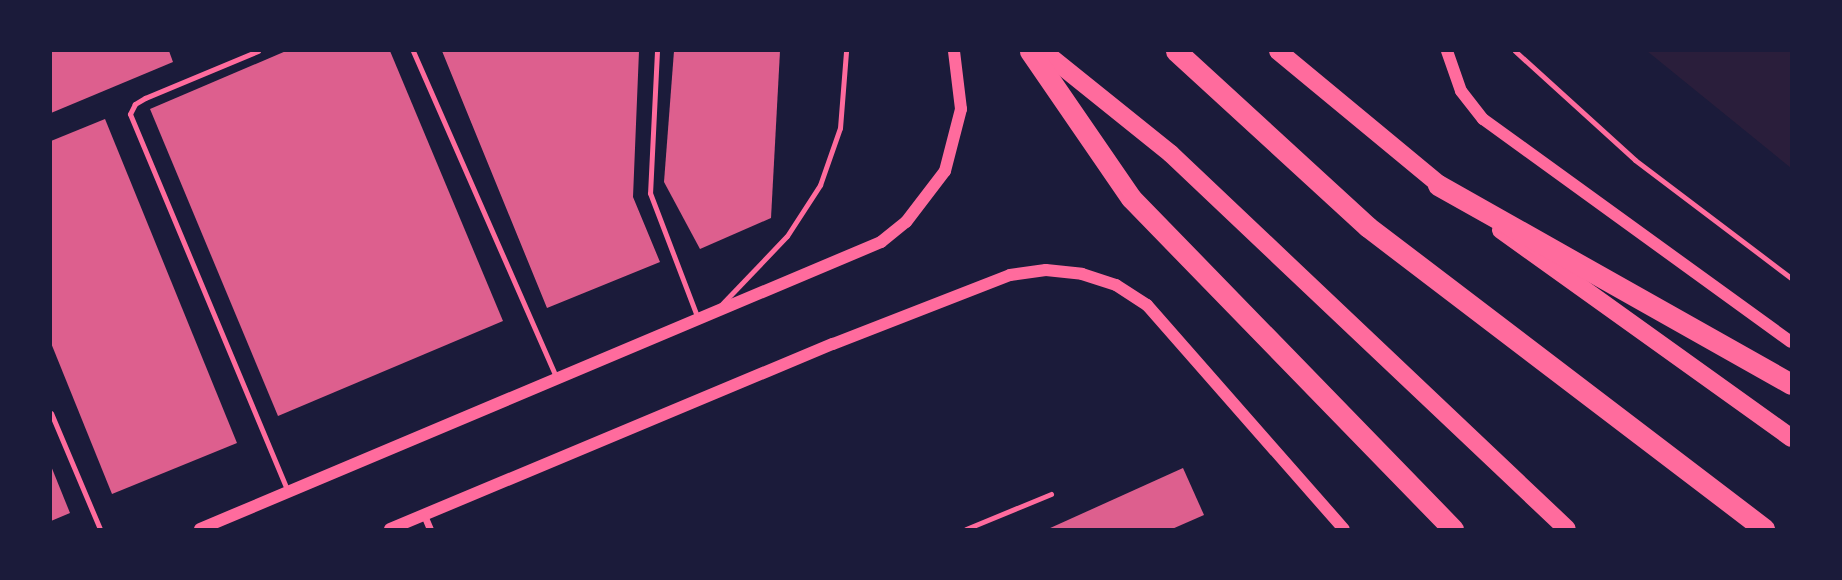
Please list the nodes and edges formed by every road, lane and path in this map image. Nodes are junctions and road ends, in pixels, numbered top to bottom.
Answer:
1 (258, 51) edge
2 (413, 51) edge
3 (657, 51) edge
4 (846, 51) edge
5 (954, 51) edge
6 (1030, 51) edge
7 (1043, 51) edge
8 (1176, 51) edge
9 (1278, 51) edge
10 (1447, 51) edge
11 (1515, 51) edge
12 (1438, 185) junction
13 (1791, 278) edge
14 (714, 313) junction
15 (698, 320) junction
16 (1791, 342) edge
17 (557, 379) junction
18 (1791, 384) edge
19 (51, 413) edge
20 (1791, 438) edge
21 (288, 492) junction
22 (1051, 494) dead end
23 (424, 515) junction
24 (100, 529) edge
25 (200, 529) edge
26 (390, 529) edge
27 (430, 529) edge
28 (966, 529) edge
29 (1344, 529) edge
30 (1452, 529) edge
31 (1567, 529) edge
32 (1764, 529) edge

1 - 21 lane
2 - 17 lane
3 - 15 lane
4 - 14 lane
5 - 14 street
6 - 30 highway
7 - 31 main road
8 - 32 highway
9 - 12 main road
10 - 16 street
11 - 13 lane
12 - 18 highway
12 - 20 main road
14 - 15 street
15 - 17 street
17 - 21 street
19 - 24 lane
21 - 25 street
22 - 28 lane
23 - 26 street
23 - 27 street
23 - 29 street

